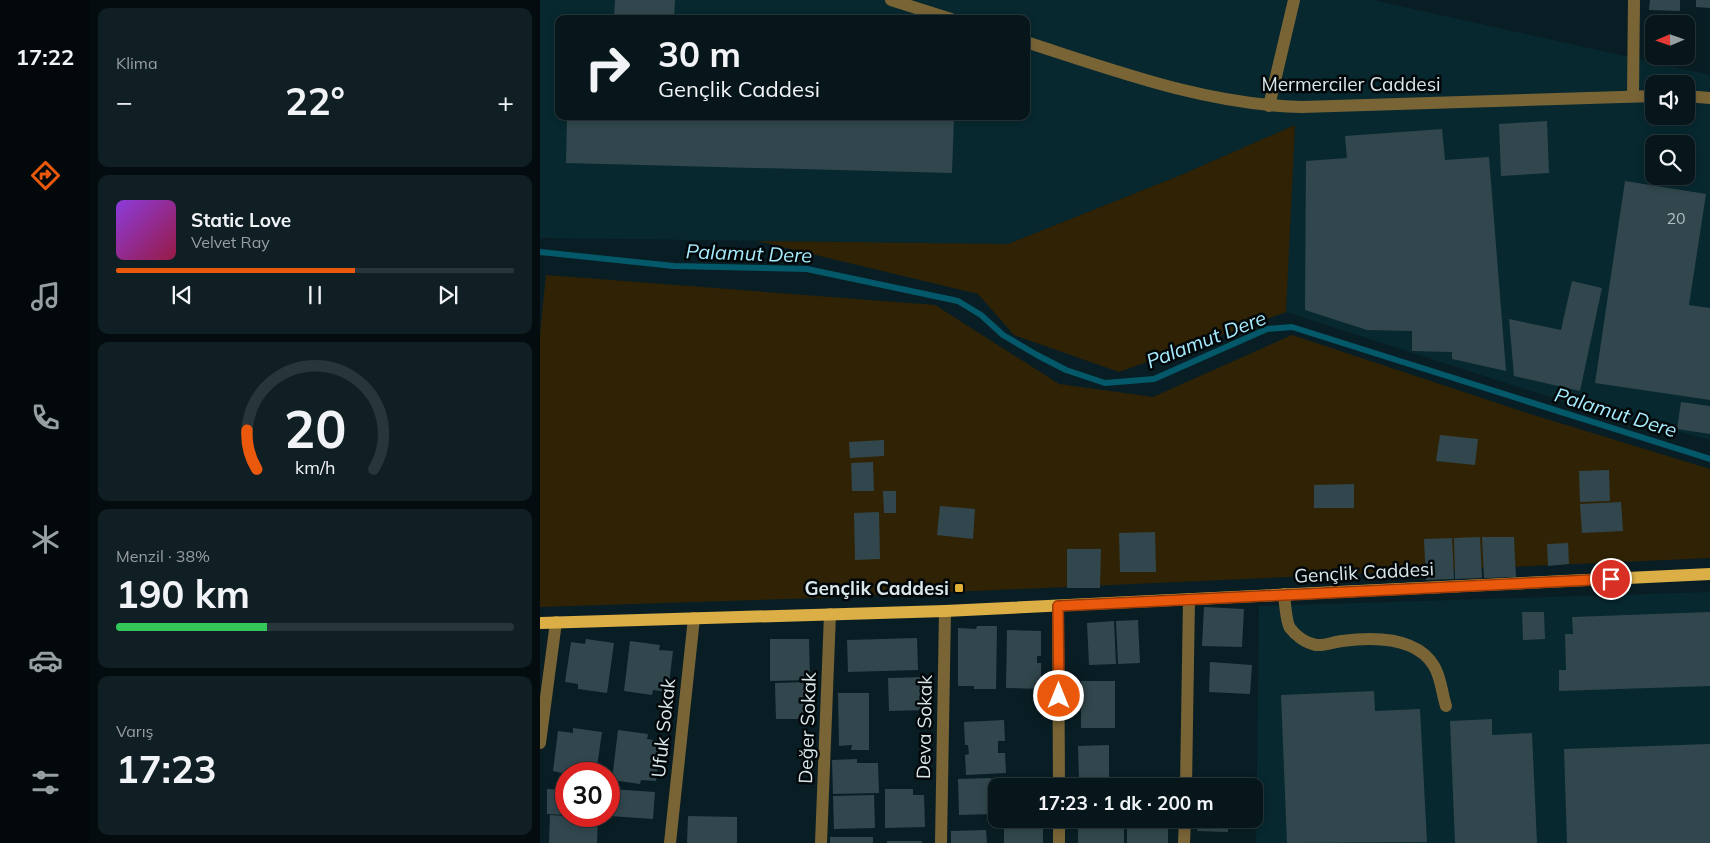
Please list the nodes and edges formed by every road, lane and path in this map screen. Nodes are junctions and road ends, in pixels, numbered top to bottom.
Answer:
1 (891, 0) edge
2 (1294, 0) edge
3 (1634, 0) edge
4 (938, 15) edge
5 (1030, 43) edge
6 (1633, 95) junction
7 (1645, 96) edge
8 (1695, 97) edge
9 (1710, 98) edge
10 (1269, 106) junction
11 (1710, 574) edge
12 (1284, 594) junction
13 (1189, 599) junction
14 (1058, 606) junction
15 (945, 612) junction
16 (830, 614) junction
17 (694, 618) junction
18 (556, 622) junction
19 (540, 623) edge
20 (1446, 706) dead end
21 (540, 743) edge
22 (1059, 778) edge
23 (1186, 778) edge
24 (1059, 828) edge
25 (1185, 828) edge
26 (670, 843) edge
27 (822, 843) edge
28 (941, 843) edge
29 (1059, 843) edge
30 (1184, 843) edge

1 - 4 street
2 - 10 street
3 - 6 street
5 - 10 street, Mermerciler Caddesi
6 - 7 street, Mermerciler Caddesi
6 - 10 street, Mermerciler Caddesi
8 - 9 street
11 - 12 main road, Gençlik Caddesi
12 - 13 main road, Gençlik Caddesi
12 - 20 street
13 - 14 main road, Gençlik Caddesi
13 - 23 street
14 - 15 main road, Gençlik Caddesi
14 - 22 street
15 - 16 main road, Gençlik Caddesi
15 - 28 street, Deva Sokak
16 - 17 main road, Gençlik Caddesi
16 - 27 street, Değer Sokak
17 - 18 main road, Gençlik Caddesi
17 - 26 street, Ufuk Sokak
18 - 19 main road, Gençlik Caddesi
18 - 21 street
24 - 29 street
25 - 30 street

